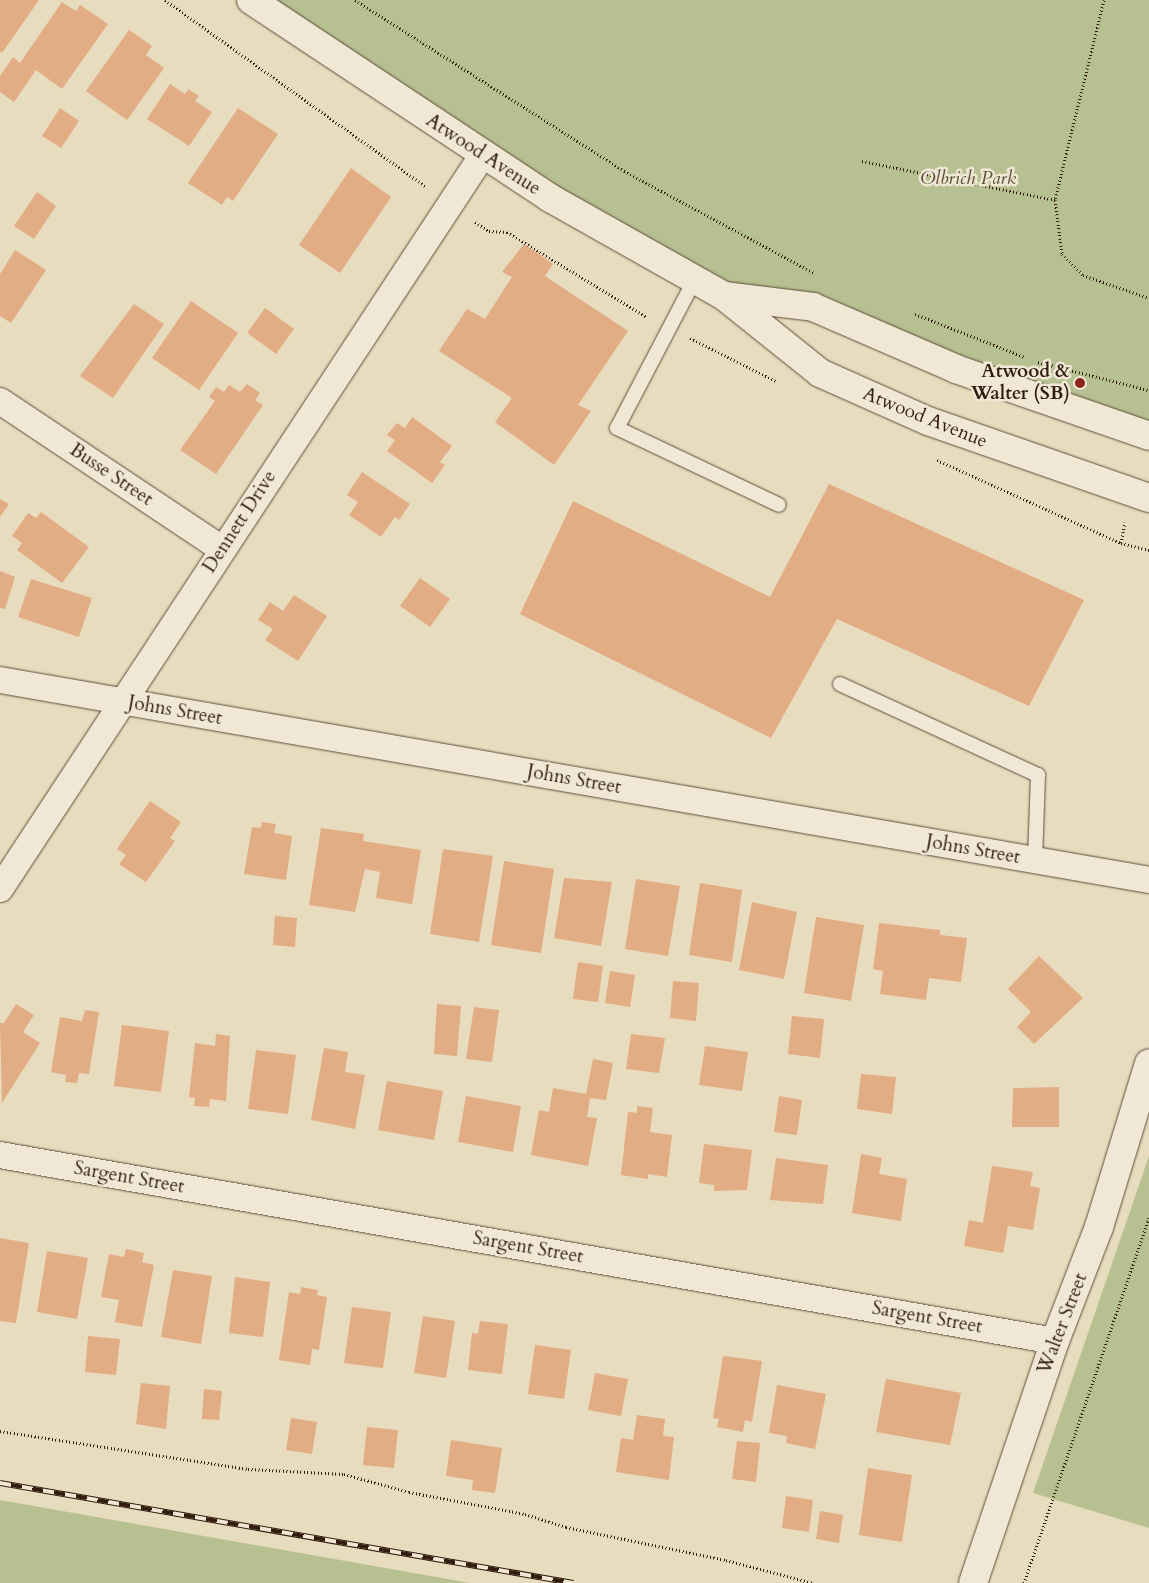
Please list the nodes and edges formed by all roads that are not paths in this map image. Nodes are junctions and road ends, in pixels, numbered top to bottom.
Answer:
1 (251, 0) edge
2 (482, 156) junction
3 (694, 281) junction
4 (724, 296) junction
5 (0, 401) edge
6 (1149, 436) edge
7 (1149, 498) edge
8 (780, 505) dead end
9 (222, 549) junction
10 (0, 680) edge
11 (840, 684) dead end
12 (122, 702) junction
13 (1035, 860) junction
14 (1149, 880) edge
15 (0, 889) edge
16 (1149, 1063) edge
17 (0, 1155) edge
18 (1055, 1340) junction
19 (973, 1583) edge

1 - 2 street, Atwood Avenue
2 - 3 street, Atwood Avenue
2 - 9 street, Dennett Drive
3 - 4 street, Atwood Avenue
3 - 8 lane
4 - 6 street, Atwood Avenue
4 - 7 street, Atwood Avenue
5 - 9 street, Busse Street
9 - 12 street, Dennett Drive
10 - 12 street, Johns Street
11 - 13 lane
12 - 13 street, Johns Street
12 - 15 street, Dennett Drive
13 - 14 street, Johns Street
16 - 18 street, Walter Street
17 - 18 street, Sargent Street
18 - 19 street, Walter Street

